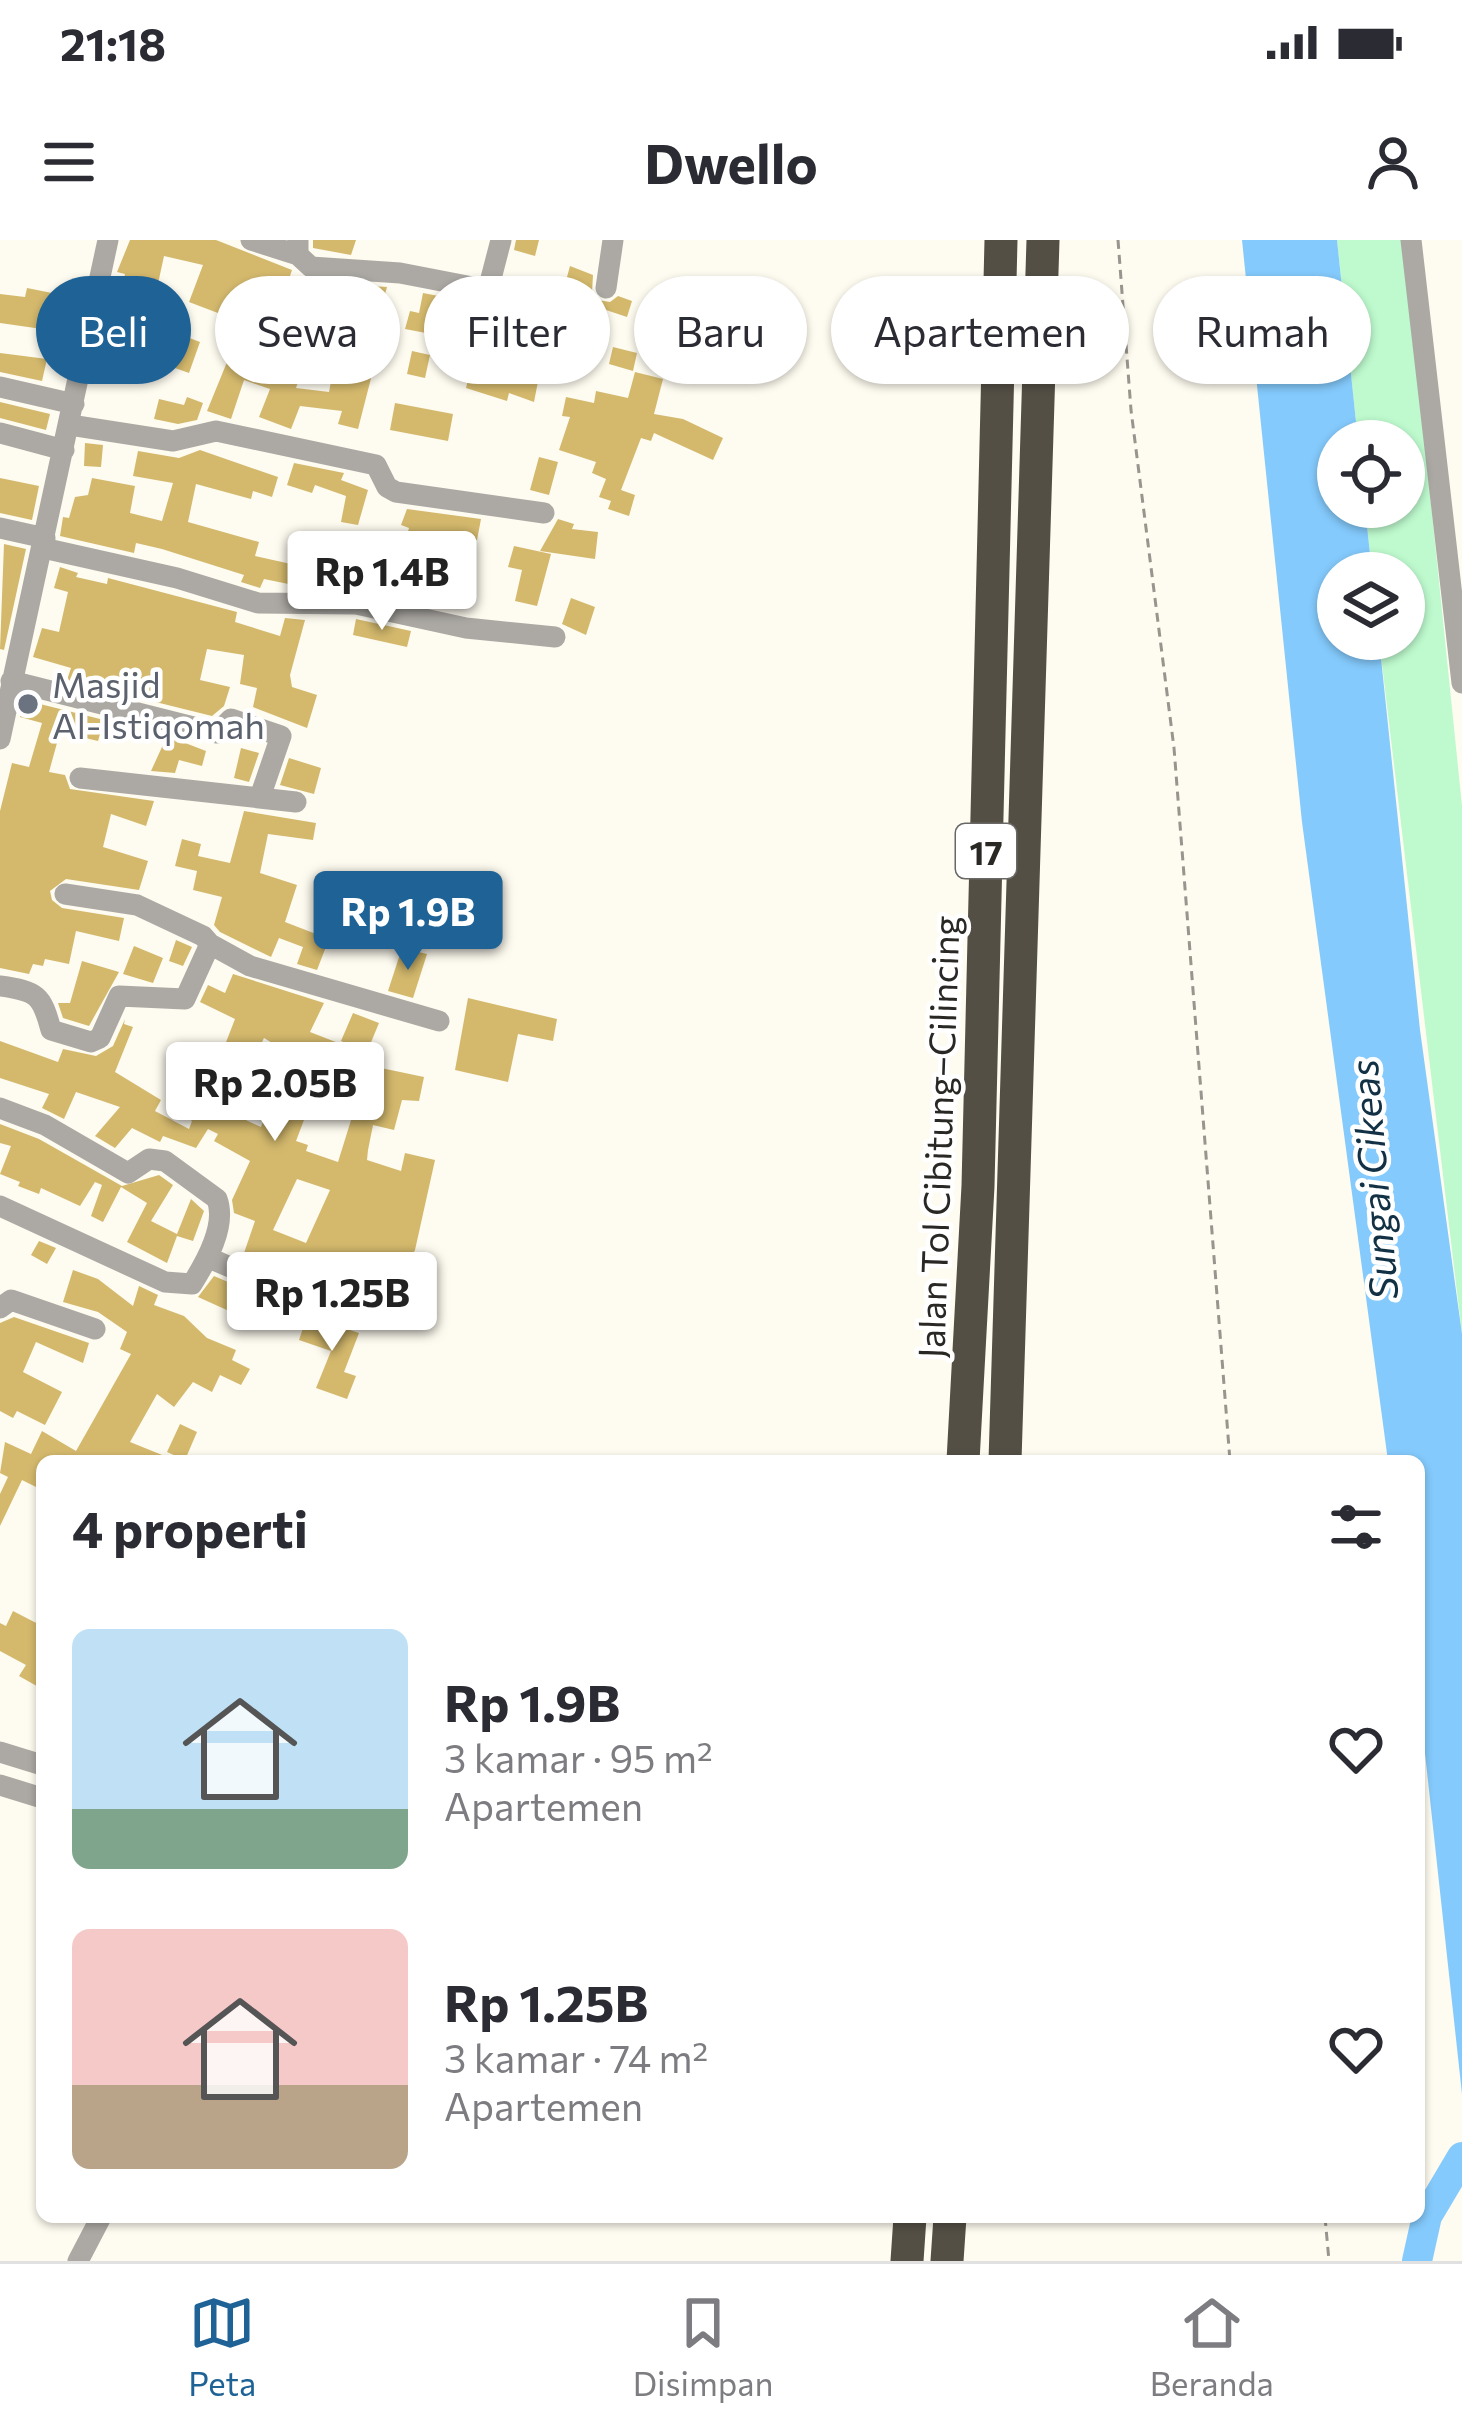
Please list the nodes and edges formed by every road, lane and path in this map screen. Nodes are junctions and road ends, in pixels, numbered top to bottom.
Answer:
1 (108, 240) edge
2 (251, 240) edge
3 (501, 240) edge
4 (613, 240) edge
5 (1001, 240) edge
6 (1043, 240) edge
7 (1118, 240) edge
8 (1411, 240) edge
9 (298, 247) edge
10 (494, 276) edge
11 (608, 276) edge
12 (424, 278) edge
13 (0, 387) edge
14 (72, 414) junction
15 (0, 433) edge
16 (64, 450) junction
17 (544, 513) dead end
18 (0, 528) edge
19 (44, 543) junction
20 (555, 637) dead end
21 (11, 681) junction
22 (1462, 683) edge
23 (0, 739) edge
24 (80, 778) dead end
25 (260, 797) junction
26 (296, 802) dead end
27 (65, 894) dead end
28 (210, 944) junction
29 (0, 986) edge
30 (440, 1021) dead end
31 (0, 1108) edge
32 (0, 1206) edge
33 (209, 1258) junction
34 (321, 1306) dead end
35 (0, 1308) edge
36 (95, 1329) dead end
37 (963, 1455) edge
38 (1005, 1455) edge
39 (1230, 1455) edge
40 (0, 1753) edge
41 (36, 1763) edge
42 (0, 1785) edge
43 (36, 1796) edge
44 (98, 2223) edge
45 (910, 2223) edge
46 (950, 2223) edge
47 (970, 2223) edge
48 (1326, 2223) edge
49 (78, 2261) edge
50 (907, 2261) edge
51 (947, 2261) edge
52 (970, 2261) edge
53 (1329, 2261) edge

1 - 14 street
2 - 9 street
3 - 10 street
4 - 11 street
5 - 37 highway, Jalan Tol Cibitung–Cilincing / 17
6 - 38 highway, 17
7 - 39 path
8 - 22 street
9 - 12 street
13 - 14 street
14 - 16 street
14 - 17 street
15 - 16 street
16 - 19 street
18 - 19 street
19 - 20 street
19 - 21 street
21 - 23 street
21 - 25 street
24 - 25 street
25 - 26 street
27 - 28 street
28 - 29 street
28 - 30 street
31 - 33 street
32 - 33 street
33 - 34 street
35 - 36 street
40 - 41 street
42 - 43 street
44 - 49 street
45 - 50 highway
46 - 51 highway
47 - 52 highway
48 - 53 path

